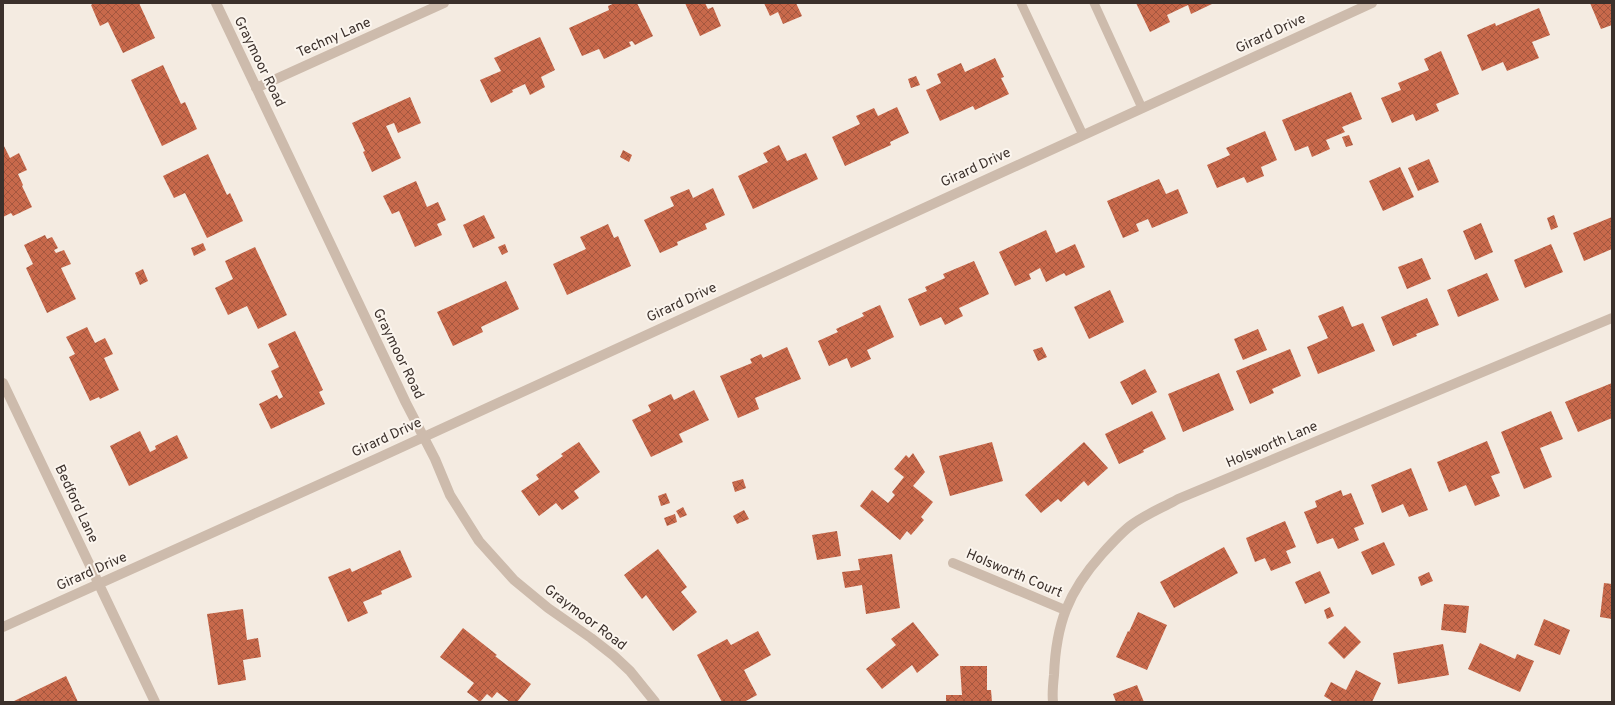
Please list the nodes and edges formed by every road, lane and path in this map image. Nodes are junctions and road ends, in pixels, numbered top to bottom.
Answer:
1 (216, 3) edge
2 (444, 3) edge
3 (1021, 3) edge
4 (1094, 3) edge
5 (1372, 3) edge
6 (256, 88) junction
7 (1142, 108) junction
8 (1083, 135) junction
9 (1612, 318) edge
10 (3, 383) edge
11 (423, 436) junction
12 (953, 563) dead end
13 (99, 584) junction
14 (1065, 610) junction
15 (3, 627) edge
16 (156, 702) edge
17 (655, 702) edge
18 (1053, 702) edge

1 - 6 street, Graymoor Road
2 - 6 street, Techny Lane
3 - 8 lane
4 - 7 lane
5 - 7 street, Girard Drive
6 - 11 street, Graymoor Road
7 - 8 street, Girard Drive
8 - 11 street, Girard Drive
9 - 14 street, Holsworth Lane
10 - 13 street, Bedford Lane
11 - 13 street, Girard Drive
11 - 17 street, Graymoor Road
12 - 14 street, Holsworth Court
13 - 15 street, Girard Drive
13 - 16 street, Bedford Lane
14 - 18 street, Holsworth Lane

